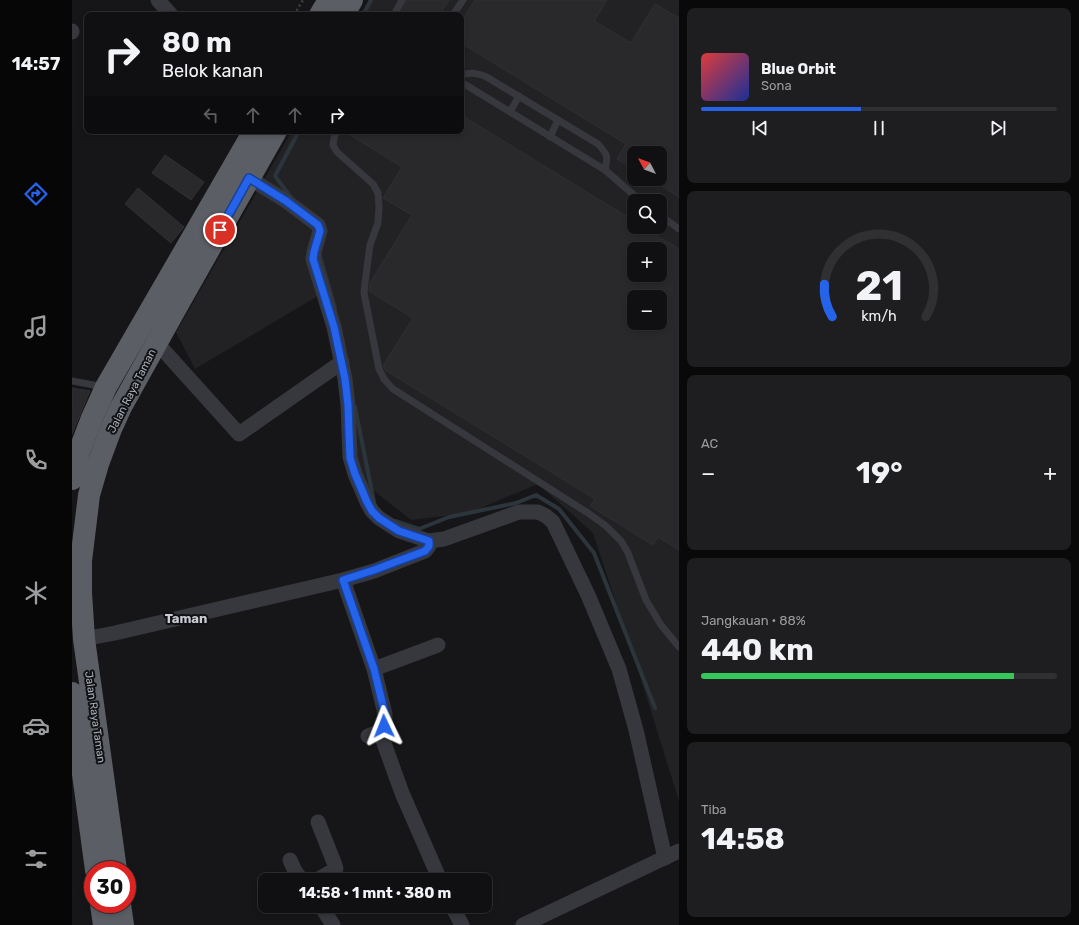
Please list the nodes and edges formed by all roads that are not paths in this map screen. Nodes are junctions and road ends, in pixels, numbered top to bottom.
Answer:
1 (158, 0) edge
2 (329, 0) edge
3 (352, 0) edge
4 (402, 0) edge
5 (463, 0) edge
6 (168, 12) edge
7 (322, 12) edge
8 (346, 12) edge
9 (396, 12) edge
10 (455, 12) edge
11 (464, 74) edge
12 (464, 84) edge
13 (519, 96) junction
14 (510, 112) junction
15 (558, 120) junction
16 (252, 134) edge
17 (274, 134) edge
18 (336, 134) edge
19 (550, 137) junction
20 (605, 170) junction
21 (249, 178) junction
22 (633, 194) edge
23 (667, 220) edge
24 (679, 228) edge
25 (157, 342) junction
26 (342, 362) junction
27 (72, 374) edge
28 (72, 381) edge
29 (81, 382) junction
30 (106, 387) junction
31 (72, 479) edge
32 (429, 541) junction
33 (343, 580) junction
34 (84, 639) junction
35 (438, 644) dead end
36 (679, 647) edge
37 (374, 669) junction
38 (73, 705) edge
39 (77, 762) edge
40 (318, 822) dead end
41 (672, 855) edge
42 (290, 860) dead end
43 (94, 861) edge
44 (115, 861) edge
45 (297, 873) edge
46 (329, 873) edge
47 (437, 873) edge
48 (102, 913) edge
49 (121, 913) edge
50 (325, 913) edge
51 (456, 913) edge
52 (104, 925) edge
53 (123, 925) edge
54 (333, 925) edge
55 (462, 925) edge
56 (523, 925) edge

1 - 6 street
2 - 7 highway
3 - 8 highway
4 - 9 lane
5 - 10 lane
11 - 13 lane
12 - 14 lane
13 - 14 lane
13 - 15 lane
14 - 19 lane
15 - 19 lane
15 - 20 lane
16 - 30 highway, Jalan Raya Taman
17 - 21 highway, Jalan Raya Taman
18 - 36 lane
19 - 20 lane
20 - 22 lane
21 - 25 highway, Jalan Raya Taman
21 - 26 street
23 - 24 lane
25 - 26 street
25 - 34 highway, Jalan Raya Taman
26 - 32 street
27 - 29 lane
28 - 29 lane
29 - 30 lane
30 - 31 highway, Jalan Raya Taman
32 - 33 street
32 - 41 street
33 - 34 street
33 - 37 street
34 - 44 highway, Jalan Raya Taman
35 - 37 street
37 - 47 street
38 - 39 highway, Jalan Raya Taman
39 - 43 highway, Jalan Raya Taman
40 - 46 street
41 - 56 street
42 - 45 street
48 - 52 highway
49 - 53 highway
50 - 54 street
51 - 55 street

